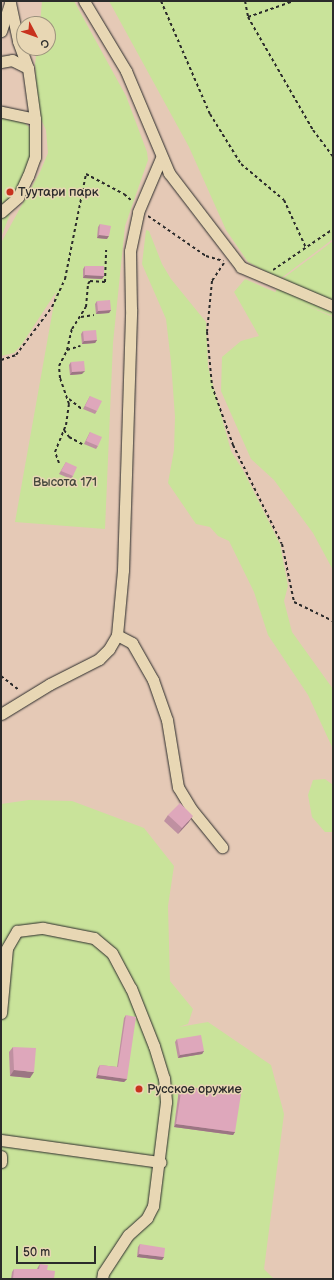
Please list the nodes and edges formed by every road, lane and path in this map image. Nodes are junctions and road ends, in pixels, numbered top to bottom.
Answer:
1 (84, 1) edge
2 (161, 1) edge
3 (245, 1) edge
4 (294, 1) edge
5 (10, 2) edge
6 (248, 17) junction
7 (1, 31) edge
8 (1, 62) edge
9 (28, 68) junction
10 (1, 112) edge
11 (35, 119) junction
12 (333, 157) edge
13 (161, 158) junction
14 (135, 205) junction
15 (1, 212) edge
16 (333, 229) edge
17 (306, 248) junction
18 (106, 250) dead end
19 (230, 253) junction
20 (241, 267) junction
21 (263, 277) junction
22 (333, 306) edge
23 (94, 315) dead end
24 (81, 317) junction
25 (80, 346) dead end
26 (67, 350) junction
27 (1, 360) edge
28 (69, 399) junction
29 (82, 409) dead end
30 (64, 430) junction
31 (82, 444) dead end
32 (59, 463) dead end
33 (333, 621) edge
34 (117, 635) junction
35 (1, 676) edge
36 (28, 697) junction
37 (1, 714) edge
38 (222, 847) dead end
39 (1, 1013) edge
40 (1, 1140) edge
41 (1, 1156) edge
42 (1, 1162) edge
43 (160, 1162) junction
44 (102, 1279) edge

1 - 13 street
2 - 17 path
3 - 6 path
4 - 6 path
5 - 7 street
5 - 9 street
6 - 12 path
8 - 9 street
9 - 11 street
10 - 11 street
11 - 15 street
13 - 14 street
13 - 19 street
14 - 20 path
14 - 27 path
14 - 34 street
16 - 17 path
17 - 21 path
18 - 24 path
19 - 20 street
19 - 33 path
20 - 21 street
21 - 22 street
23 - 24 path
24 - 26 path
25 - 26 path
26 - 28 path
28 - 29 path
28 - 30 path
30 - 31 path
30 - 32 path
34 - 36 street
34 - 38 street
35 - 36 path
36 - 37 street
39 - 43 street
40 - 43 street
41 - 42 street
43 - 44 street

